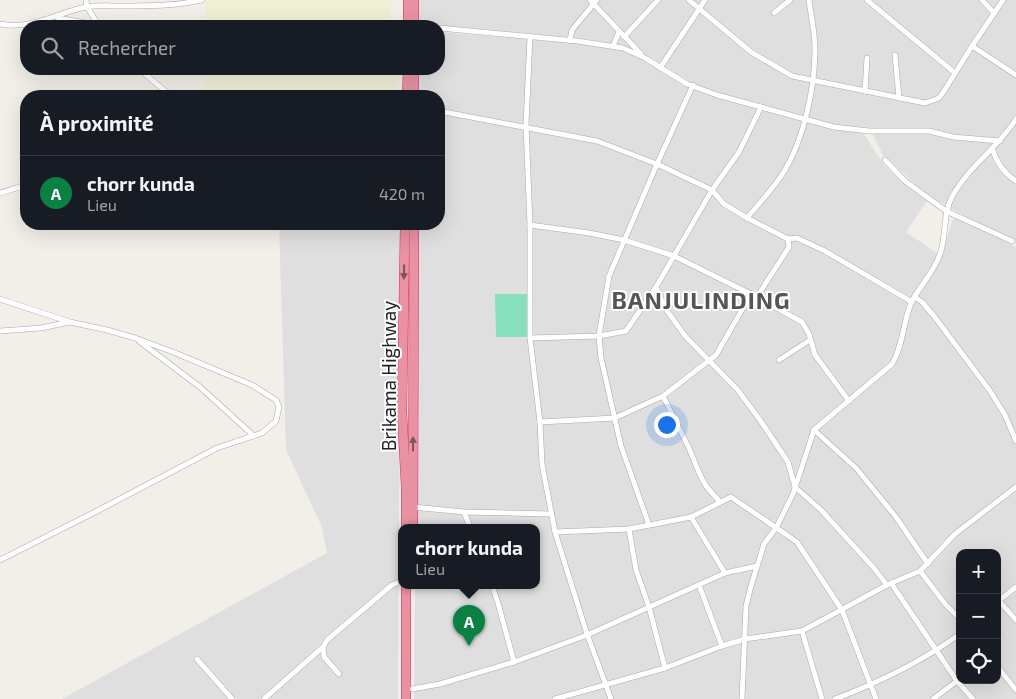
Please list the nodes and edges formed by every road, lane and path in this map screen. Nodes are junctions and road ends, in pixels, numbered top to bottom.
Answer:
1 (86, 0) edge
2 (202, 0) edge
3 (408, 0) edge
4 (414, 0) edge
5 (658, 0) edge
6 (689, 0) edge
7 (705, 0) edge
8 (790, 0) edge
9 (809, 0) edge
10 (867, 0) edge
11 (982, 0) edge
12 (1003, 0) edge
13 (593, 1) edge
14 (87, 7) junction
15 (700, 8) junction
16 (774, 12) dead end
17 (994, 12) junction
18 (56, 17) junction
19 (48, 20) edge
20 (71, 20) edge
21 (95, 20) edge
22 (408, 20) edge
23 (415, 20) edge
24 (0, 24) edge
25 (20, 25) edge
26 (445, 29) edge
27 (619, 32) junction
28 (530, 37) junction
29 (624, 37) junction
30 (570, 40) junction
31 (613, 46) junction
32 (972, 46) junction
33 (895, 55) dead end
34 (645, 58) junction
35 (867, 58) dead end
36 (660, 68) junction
37 (955, 73) junction
38 (147, 75) edge
39 (408, 75) edge
40 (414, 75) edge
41 (1016, 75) edge
42 (813, 79) junction
43 (693, 85) junction
44 (165, 90) edge
45 (407, 90) edge
46 (414, 90) edge
47 (865, 91) junction
48 (899, 98) junction
49 (761, 106) junction
50 (445, 112) edge
51 (805, 120) junction
52 (1015, 121) edge
53 (526, 127) junction
54 (1000, 141) junction
55 (992, 148) junction
56 (885, 160) dead end
57 (657, 164) junction
58 (1016, 181) edge
59 (20, 188) edge
60 (712, 190) junction
61 (0, 193) edge
62 (946, 211) junction
63 (747, 218) junction
64 (530, 226) junction
65 (405, 230) edge
66 (414, 230) edge
67 (788, 239) junction
68 (624, 240) junction
69 (1012, 242) dead end
70 (674, 256) junction
71 (656, 287) junction
72 (0, 293) edge
73 (751, 294) junction
74 (757, 297) junction
75 (1, 299) edge
76 (914, 300) junction
77 (70, 322) junction
78 (0, 331) edge
79 (599, 336) junction
80 (135, 338) junction
81 (530, 338) junction
82 (810, 340) junction
83 (710, 360) junction
84 (779, 360) dead end
85 (663, 396) junction
86 (849, 401) junction
87 (615, 418) junction
88 (540, 422) junction
89 (814, 430) junction
90 (254, 436) junction
91 (1016, 442) edge
92 (795, 487) junction
93 (1016, 487) edge
94 (720, 502) junction
95 (413, 507) junction
96 (464, 512) junction
97 (552, 514) junction
98 (691, 517) junction
99 (406, 524) edge
100 (413, 524) edge
101 (469, 524) edge
102 (649, 526) junction
103 (776, 528) junction
104 (629, 529) junction
105 (555, 532) junction
106 (0, 560) edge
107 (928, 564) junction
108 (757, 566) junction
109 (920, 571) junction
110 (725, 573) junction
111 (398, 583) edge
112 (889, 584) junction
113 (699, 585) junction
114 (1016, 587) edge
115 (406, 589) edge
116 (412, 589) edge
117 (493, 589) edge
118 (1001, 600) edge
119 (1001, 605) edge
120 (649, 606) junction
121 (842, 610) junction
122 (956, 614) edge
123 (1016, 620) edge
124 (802, 631) junction
125 (587, 635) junction
126 (956, 637) edge
127 (745, 639) junction
128 (323, 646) junction
129 (722, 646) junction
130 (937, 650) junction
131 (197, 660) dead end
132 (514, 662) junction
133 (665, 668) junction
134 (1001, 671) edge
135 (339, 674) dead end
136 (956, 679) edge
137 (956, 682) edge
138 (606, 684) junction
139 (960, 684) edge
140 (871, 686) junction
141 (1016, 690) edge
142 (226, 693) junction
143 (412, 694) edge
144 (222, 699) edge
145 (232, 699) edge
146 (264, 699) edge
147 (406, 699) edge
148 (555, 699) edge
149 (610, 699) edge
150 (742, 699) edge
151 (822, 699) edge
152 (835, 699) edge
153 (876, 699) edge
154 (933, 699) edge
155 (973, 699) edge

1 - 14 street
2 - 14 street
3 - 22 highway
4 - 23 highway
5 - 29 street
6 - 15 street
7 - 15 street
8 - 16 street
9 - 42 street
10 - 37 street
11 - 17 street
12 - 17 street
13 - 27 street
13 - 30 street
14 - 18 street
14 - 21 street
15 - 36 street
15 - 42 street
17 - 32 street
18 - 19 street
18 - 20 street
24 - 25 street
26 - 28 street
27 - 29 street
27 - 31 street
28 - 30 street
28 - 53 street
29 - 34 street
30 - 31 street
31 - 34 street
32 - 37 street
32 - 41 street
33 - 48 street
34 - 36 street
35 - 47 street
36 - 43 street
37 - 48 street
38 - 44 street
39 - 45 highway
40 - 46 highway
42 - 47 street
42 - 51 street
43 - 49 street
43 - 57 street
47 - 48 street
49 - 51 street
49 - 60 street
50 - 53 street
51 - 54 street
51 - 63 street
52 - 54 street
53 - 57 street
53 - 64 street
54 - 55 street
55 - 58 street
55 - 62 street
56 - 62 street
57 - 60 street
57 - 68 street
59 - 61 street
60 - 63 street
60 - 70 street
62 - 69 street
62 - 76 street
63 - 67 street
64 - 68 street
64 - 81 street
65 -> 99 highway, Brikama Highway
95 -> 66 highway, Brikama Highway
67 - 74 street
67 - 76 street
68 - 70 street
68 - 79 street
70 - 71 street
70 - 73 street
71 - 79 street
71 - 83 street
72 - 75 street
73 - 74 street
73 - 83 street
74 - 82 street
75 - 77 street
76 - 86 street
76 - 91 street
77 - 78 street
77 - 80 street
79 - 81 street
79 - 87 street
80 - 90 street
80 - 90 street
81 - 88 street
82 - 84 street
82 - 86 street
83 - 85 street
83 - 92 street
85 - 87 street
85 - 94 street
86 - 89 street
87 - 88 street
87 - 102 street
88 - 97 street
89 - 92 street
89 - 107 street
90 - 106 street
92 - 103 street
92 - 112 street
93 - 107 street
94 - 98 street
94 - 103 street
95 - 96 street
95 - 100 highway, Brikama Highway
96 - 97 street
96 - 101 street
97 - 105 street
98 - 102 street
98 - 110 street
102 - 104 street
103 - 108 street
103 - 121 street
104 - 105 street
104 - 120 street
105 - 125 street
107 - 109 street
108 - 110 street
108 - 127 street
109 - 112 street
109 - 122 street
110 - 113 street
111 - 128 street
112 - 121 street
112 - 130 street
113 - 120 street
113 - 129 street
114 - 118 street
115 - 147 highway
116 - 143 highway
117 - 132 street
119 - 123 street
120 - 125 street
120 - 133 street
121 - 124 street
121 - 140 street
124 - 127 street
124 - 151 street
125 - 132 street
125 - 138 street
126 - 130 street
127 - 129 street
127 - 150 street
128 - 135 street
128 - 146 street
129 - 133 street
130 - 136 street
130 - 140 street
131 - 142 street
132 - 143 street
133 - 138 street
134 - 141 street
137 - 154 street
138 - 148 street
138 - 149 street
139 - 155 street
140 - 152 street
140 - 153 street
142 - 144 street
142 - 145 street

